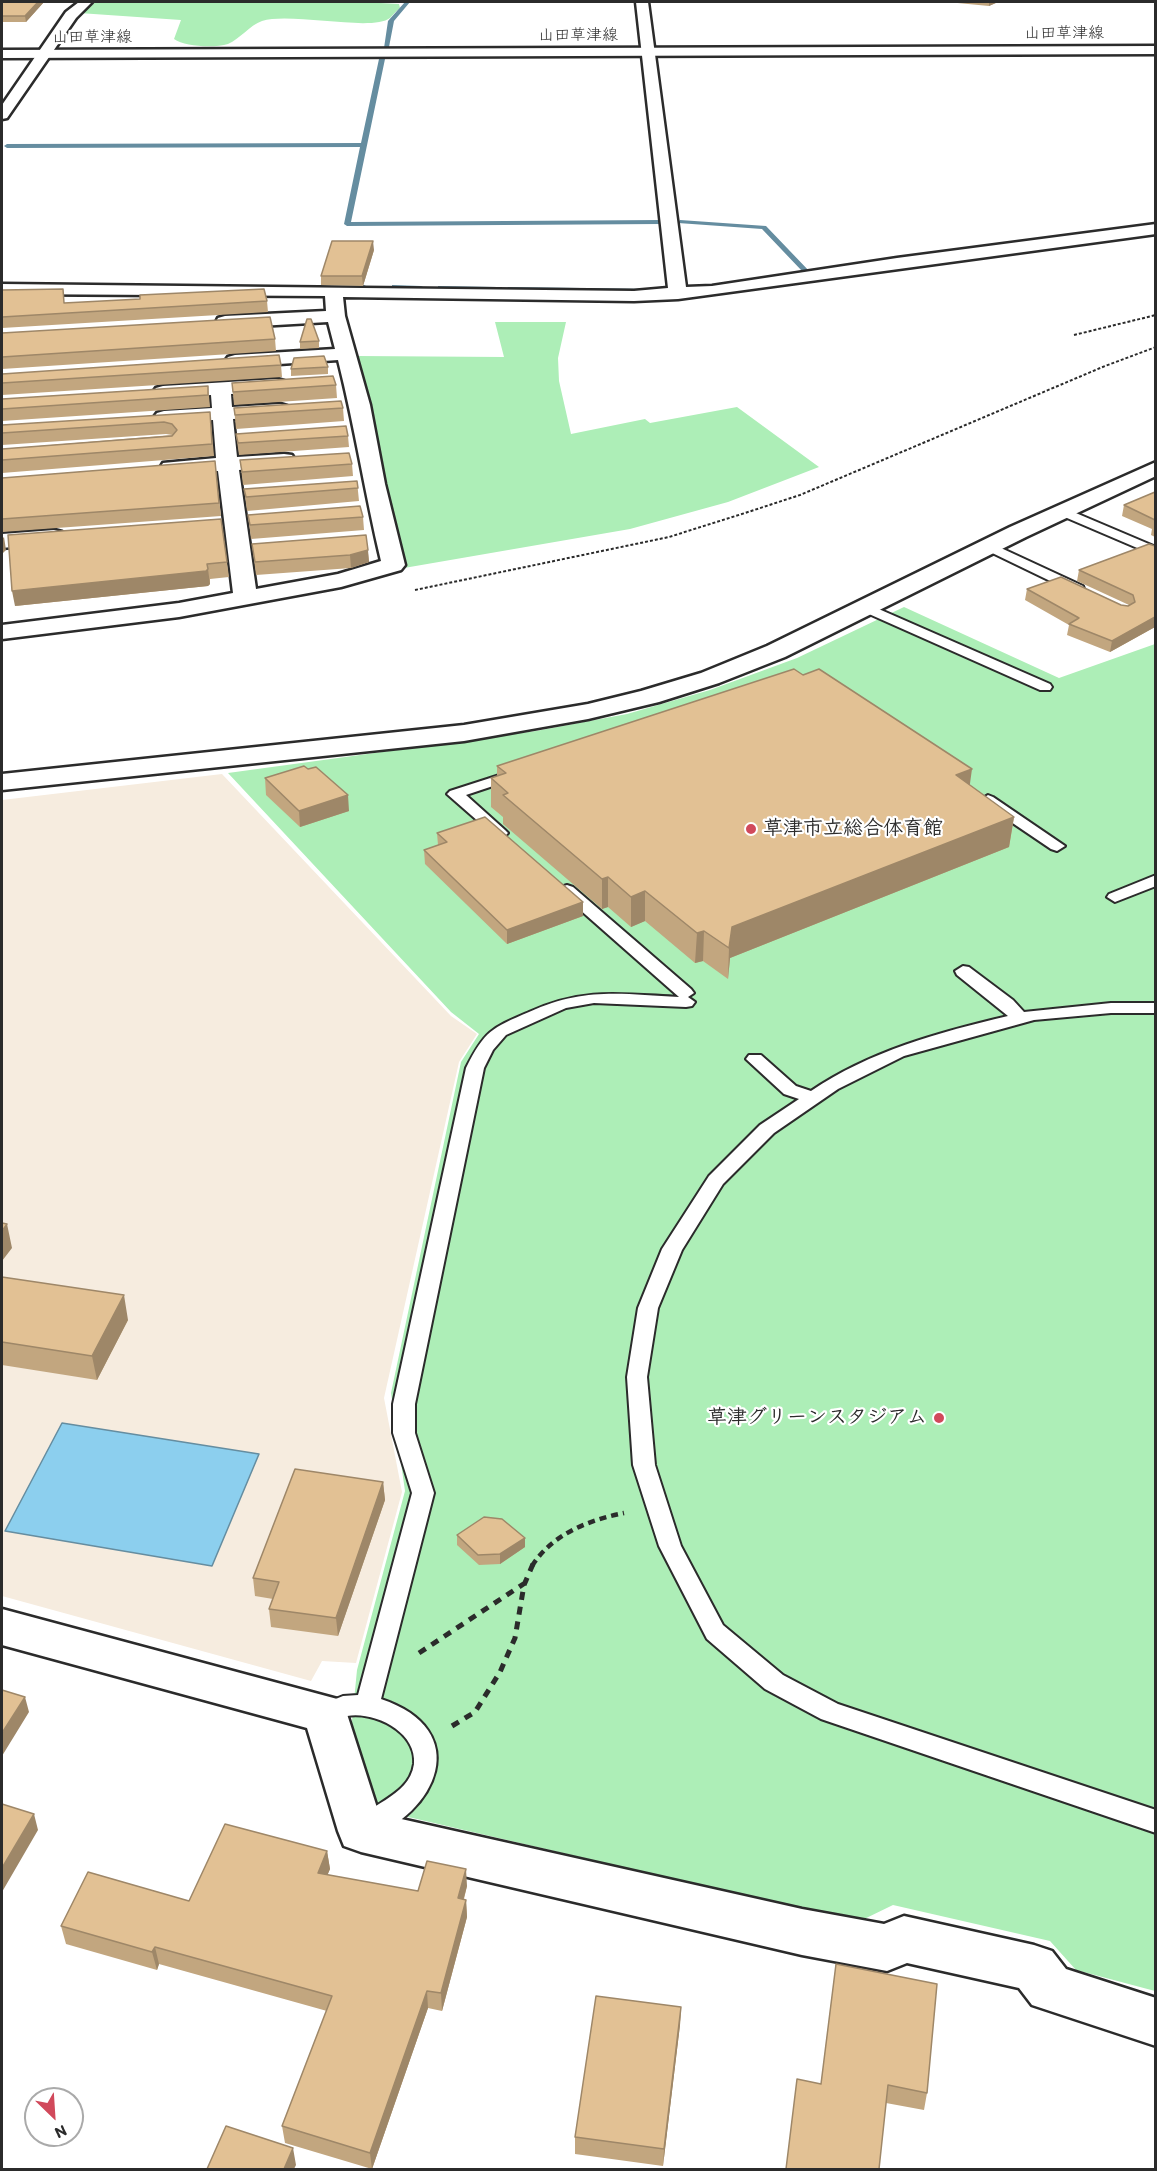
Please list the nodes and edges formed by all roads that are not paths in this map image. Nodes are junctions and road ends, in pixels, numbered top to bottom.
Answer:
1 (86, 2) edge
2 (642, 2) edge
3 (1155, 50) edge
4 (647, 52) junction
5 (2, 54) edge
6 (44, 54) junction
7 (2, 115) edge
8 (1155, 229) edge
9 (2, 289) edge
10 (333, 291) junction
11 (678, 294) junction
12 (336, 315) junction
13 (205, 324) edge
14 (346, 354) junction
15 (353, 380) junction
16 (331, 381) edge
17 (298, 383) edge
18 (220, 388) junction
19 (140, 394) edge
20 (360, 405) junction
21 (337, 406) edge
22 (302, 408) edge
23 (221, 414) junction
24 (142, 418) edge
25 (364, 428) junction
26 (341, 430) edge
27 (247, 437) edge
28 (224, 438) junction
29 (164, 448) junction
30 (370, 455) junction
31 (346, 457) edge
32 (310, 459) edge
33 (227, 464) junction
34 (1155, 468) edge
35 (374, 484) junction
36 (350, 485) edge
37 (255, 492) edge
38 (231, 494) junction
39 (1064, 512) junction
40 (257, 518) edge
41 (235, 522) junction
42 (212, 526) edge
43 (72, 536) edge
44 (2, 541) edge
45 (988, 546) junction
46 (261, 547) edge
47 (239, 549) junction
48 (1155, 552) edge
49 (245, 596) junction
50 (1094, 596) edge
51 (865, 607) junction
52 (2, 632) edge
53 (1045, 687) dead end
54 (522, 771) edge
55 (2, 782) edge
56 (978, 794) edge
57 (508, 840) edge
58 (1057, 846) dead end
59 (552, 878) edge
60 (1155, 880) edge
61 (1115, 897) dead end
62 (963, 971) dead end
63 (1155, 1008) edge
64 (1020, 1018) junction
65 (755, 1059) dead end
66 (813, 1098) junction
67 (2, 1627) edge
68 (346, 1711) junction
69 (1155, 1822) edge
70 (361, 1831) junction
71 (1155, 2022) edge

1 - 6 street
2 - 4 street
3 - 4 street, 山田草津線
4 - 6 street, 山田草津線
4 - 11 street
5 - 6 street, 山田草津線
6 - 7 street
8 - 11 street
9 - 10 street
10 - 11 street
10 - 12 street
12 - 13 street
12 - 14 street
14 - 15 street
14 - 18 street
15 - 16 street
15 - 20 street
17 - 18 street
18 - 19 street
18 - 23 street
20 - 21 street
20 - 25 street
22 - 23 street
23 - 28 street
23 - 29 street
24 - 29 street
25 - 26 street
25 - 30 street
27 - 28 street
28 - 33 street
29 - 33 street
30 - 31 street
30 - 35 street
32 - 33 street
33 - 38 street
34 - 39 street
35 - 36 street
35 - 49 street
37 - 38 street
38 - 41 street
39 - 45 street
39 - 48 lane
40 - 41 street
41 - 42 street
41 - 47 street
43 - 44 street
45 - 50 lane
45 - 51 street
46 - 47 street
47 - 49 street
49 - 52 street
51 - 53 lane
51 - 55 street
54 - 57 lane
56 - 58 lane
59 - 68 lane
60 - 61 lane
62 - 64 lane
63 - 64 lane
64 - 66 lane
65 - 66 lane
66 - 69 lane
67 - 68 street
68 - 70 street
68 - 70 lane
70 - 71 street

